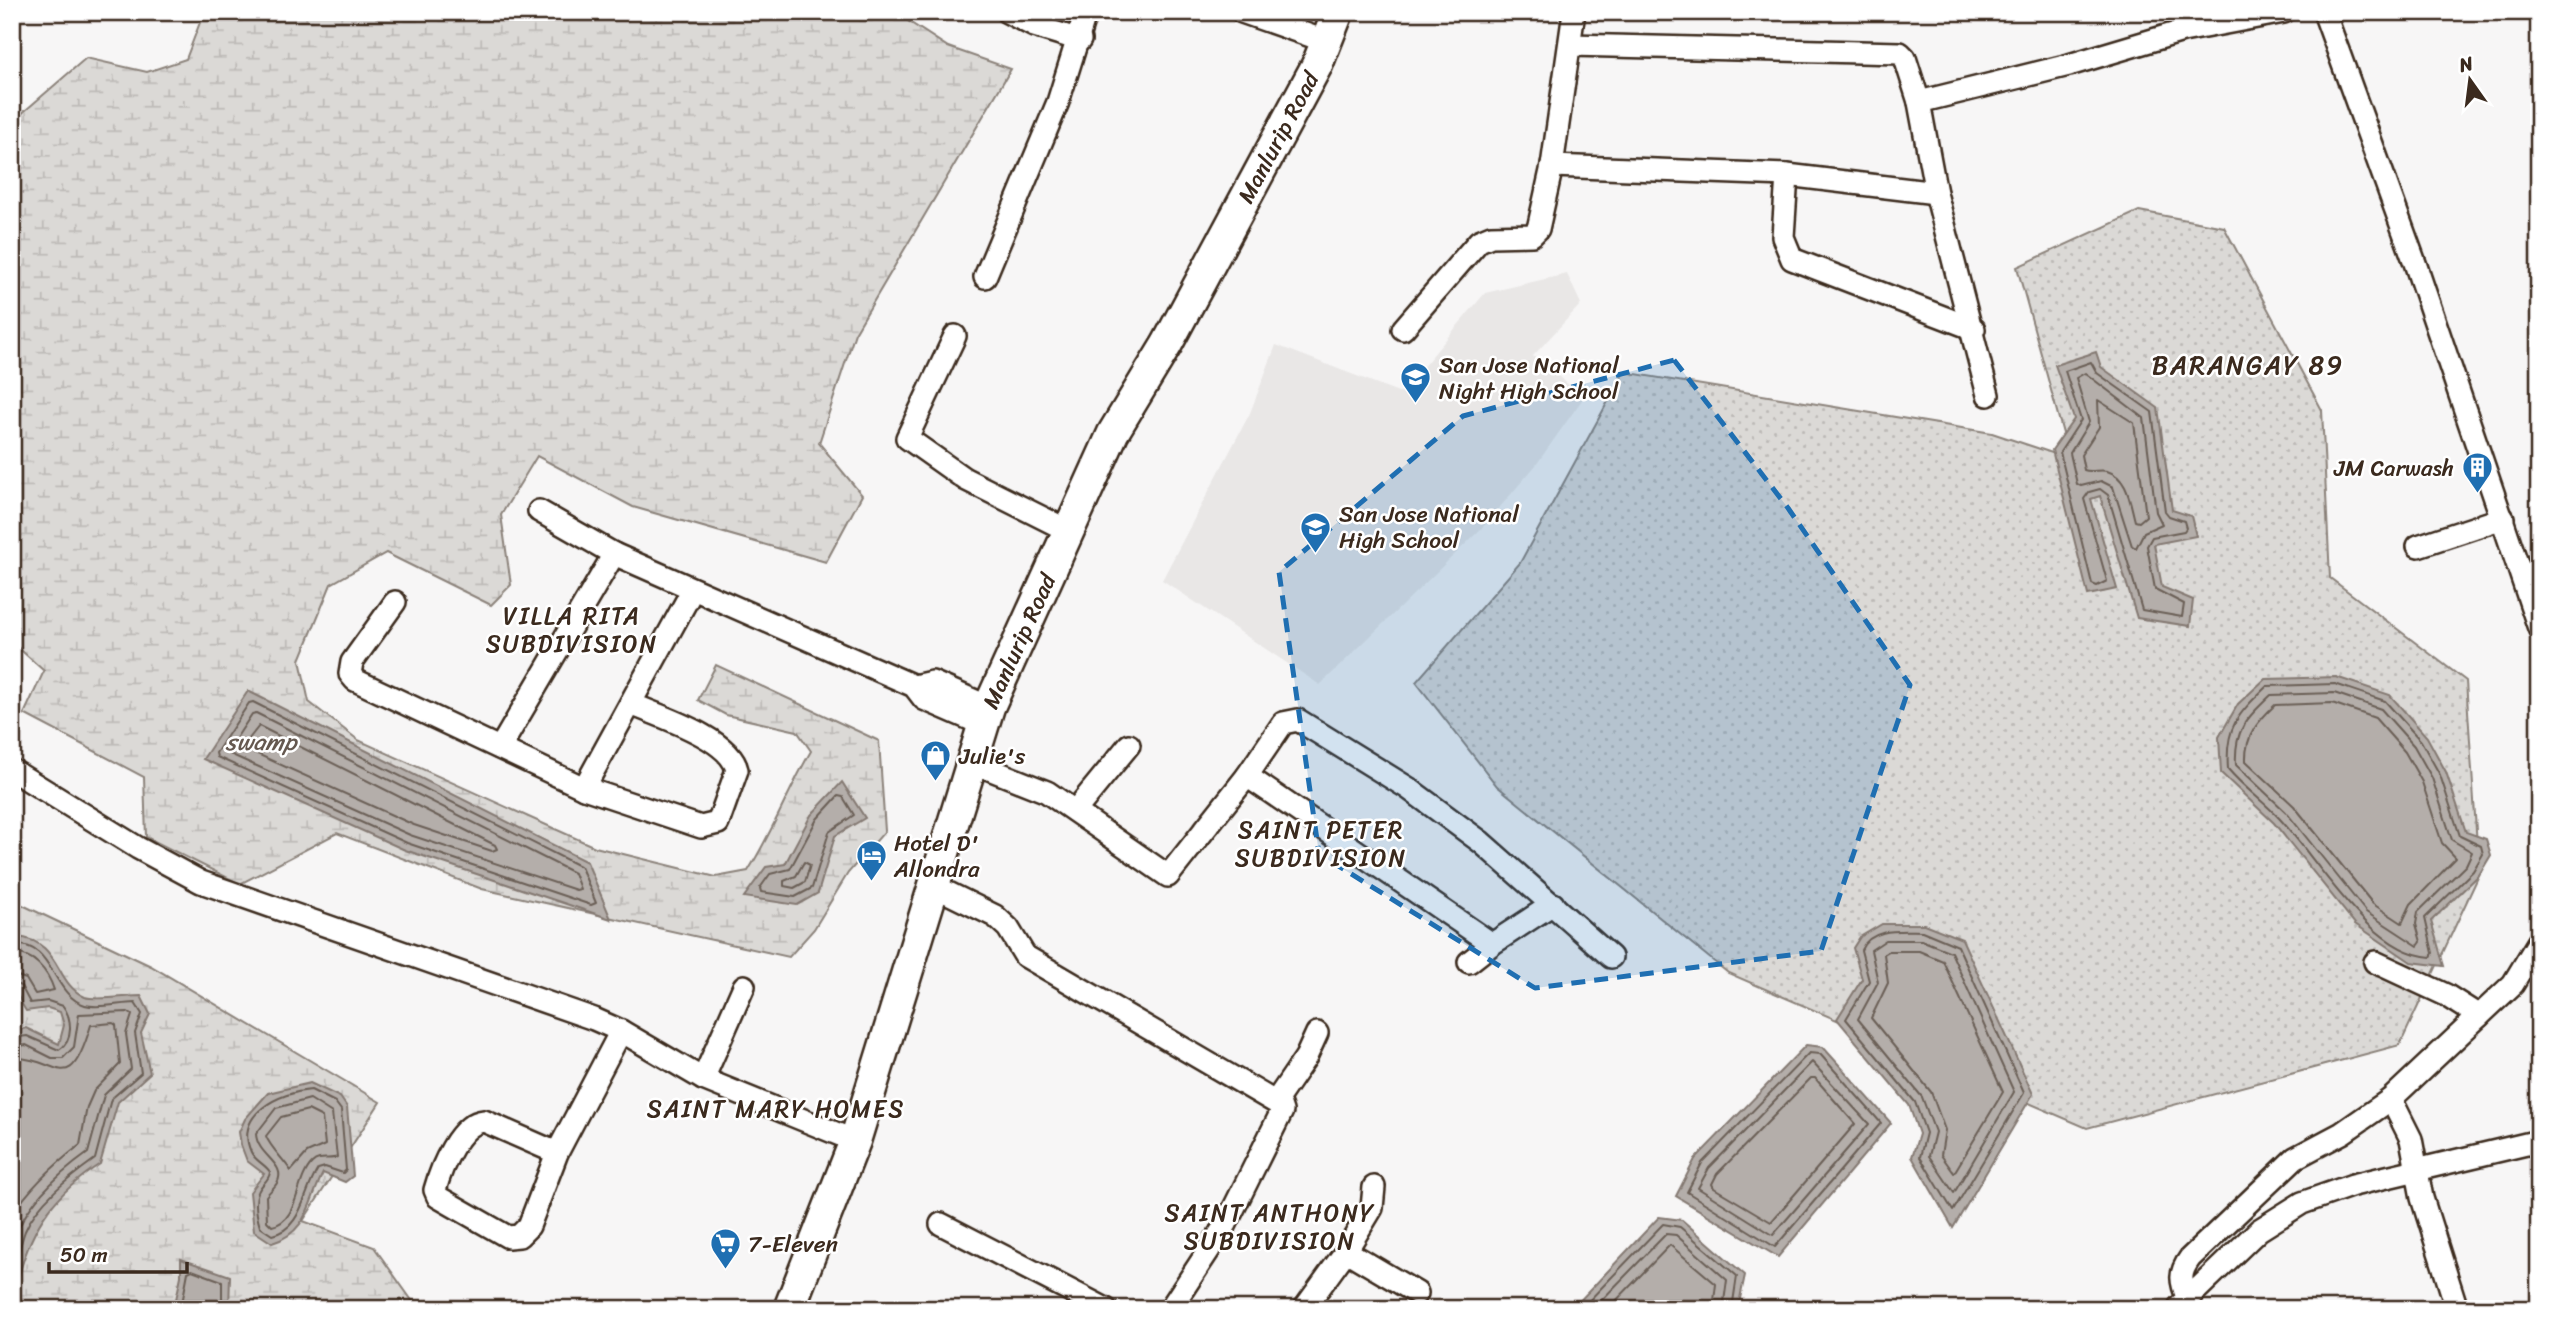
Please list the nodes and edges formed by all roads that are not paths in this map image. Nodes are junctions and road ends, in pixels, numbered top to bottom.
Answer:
1 (1007, 12) edge
2 (1086, 12) edge
3 (1242, 12) edge
4 (1338, 12) edge
5 (1574, 12) edge
6 (2284, 12) edge
7 (2324, 12) edge
8 (1080, 40) junction
9 (1328, 42) junction
10 (1570, 44) junction
11 (1919, 102) junction
12 (1552, 166) junction
13 (1787, 175) junction
14 (1936, 193) junction
15 (985, 277) dead end
16 (1403, 329) dead end
17 (1973, 329) junction
18 (955, 336) dead end
19 (1988, 395) dead end
20 (539, 511) dead end
21 (2503, 519) junction
22 (1067, 530) junction
23 (2418, 546) dead end
24 (614, 554) junction
25 (692, 591) junction
26 (394, 602) dead end
27 (2539, 628) edge
28 (631, 704) junction
29 (987, 716) junction
30 (1129, 745) dead end
31 (500, 748) junction
32 (974, 762) junction
33 (12, 770) edge
34 (1247, 776) junction
35 (584, 788) junction
36 (1075, 811) junction
37 (936, 887) junction
38 (1553, 904) junction
39 (2539, 941) edge
40 (1492, 944) junction
41 (1611, 957) dead end
42 (1469, 962) dead end
43 (2375, 962) dead end
44 (744, 986) dead end
45 (2479, 1016) junction
46 (621, 1031) junction
47 (1317, 1033) dead end
48 (703, 1079) junction
49 (2391, 1099) junction
50 (1276, 1101) junction
51 (855, 1141) junction
52 (2539, 1141) edge
53 (557, 1153) junction
54 (2418, 1169) junction
55 (1374, 1187) dead end
56 (941, 1224) dead end
57 (1346, 1251) junction
58 (1417, 1293) dead end
59 (2183, 1304) edge
60 (789, 1309) edge
61 (1106, 1309) edge
62 (1170, 1309) edge
63 (1304, 1309) edge
64 (2457, 1309) edge

1 - 8 street
2 - 8 street
3 - 9 street
4 - 9 main road, Manlurip Road
5 - 10 street
6 - 11 street
7 - 21 street
8 - 15 street
9 - 22 main road, Manlurip Road
10 - 11 street
10 - 12 street
11 - 14 street
12 - 13 street
12 - 16 street
13 - 14 street
13 - 17 street
14 - 17 street
17 - 19 street
18 - 22 street
20 - 24 street
21 - 23 street
21 - 27 street
22 - 29 main road, Manlurip Road
24 - 25 street
24 - 31 street
25 - 28 street
25 - 29 street
26 - 31 street
28 - 35 street
28 - 35 street
29 - 32 main road, Manlurip Road
30 - 36 street
31 - 35 street
32 - 36 street
32 - 37 main road, Manlurip Road
33 - 46 street
34 - 36 street
34 - 38 street
34 - 40 street
37 - 50 street
37 - 51 main road, Manlurip Road
38 - 40 street
38 - 41 street
39 - 45 street
40 - 42 street
43 - 45 street
44 - 48 street
45 - 49 street
46 - 48 street
46 - 53 street
47 - 50 street
48 - 51 street
49 - 54 street
49 - 59 street
50 - 62 street
51 - 60 main road, Manlurip Road
52 - 54 street
53 - 53 street
54 - 59 street
54 - 64 street
55 - 57 street
56 - 61 street
57 - 58 street
57 - 63 street

